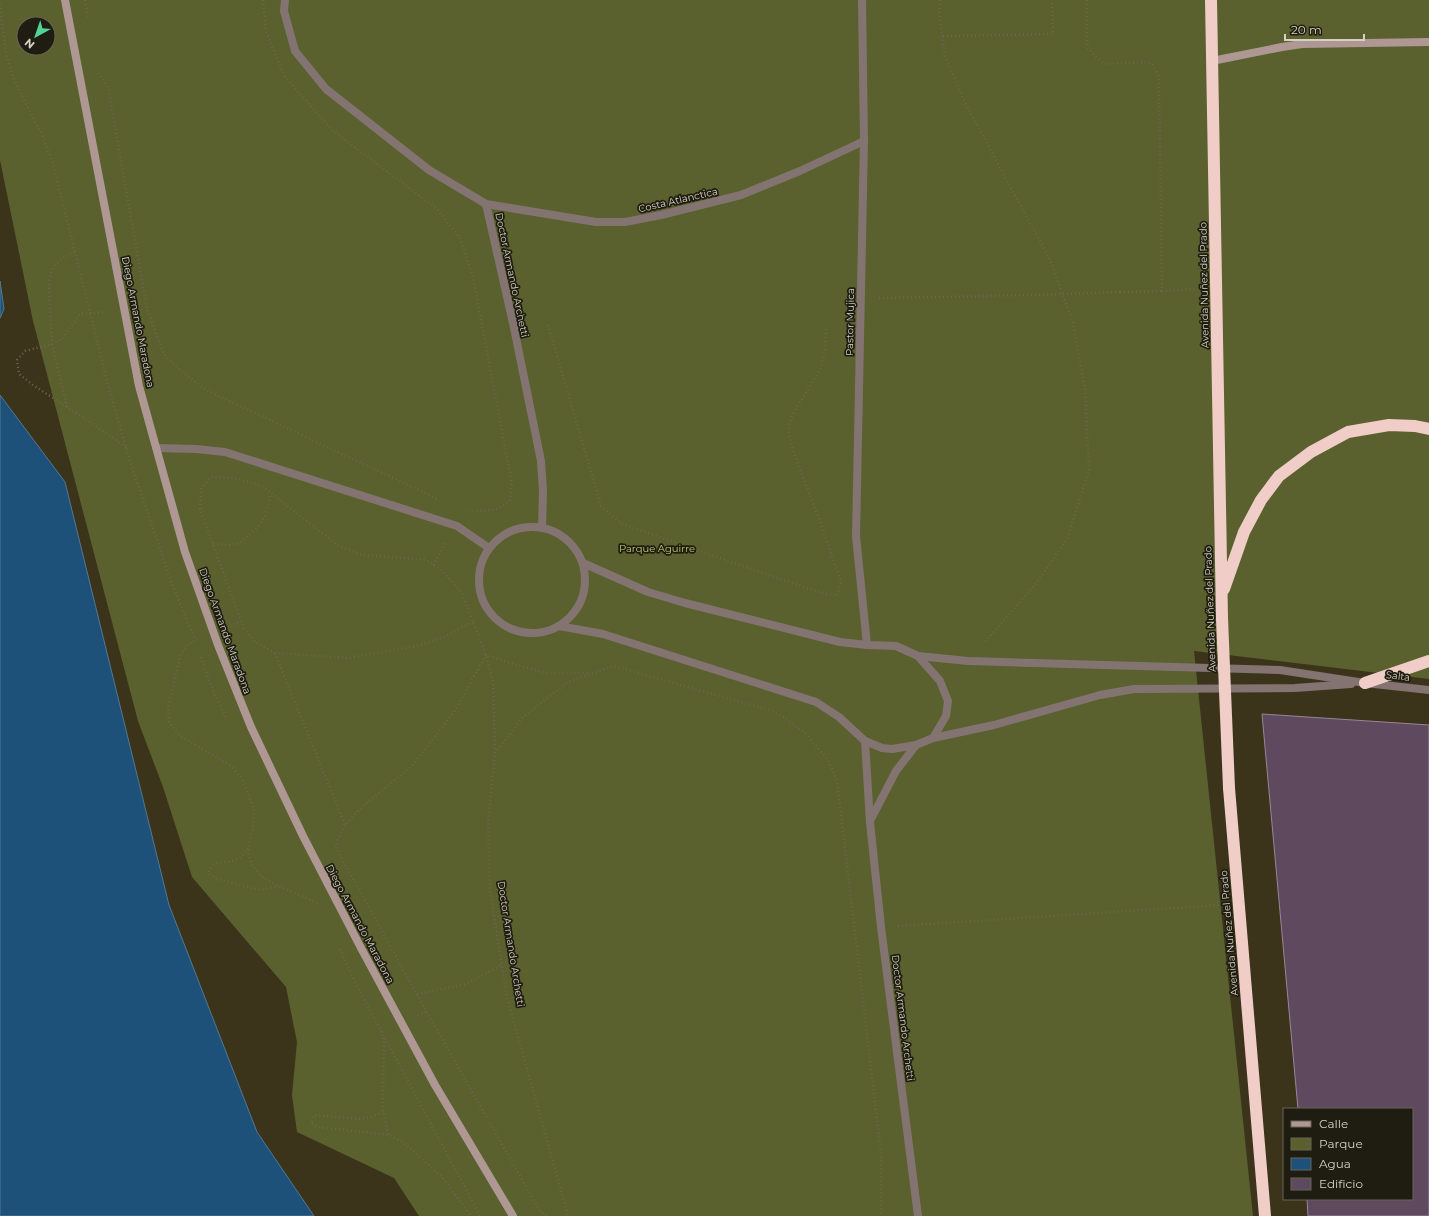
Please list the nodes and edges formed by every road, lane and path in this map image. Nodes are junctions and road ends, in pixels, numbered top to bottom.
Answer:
1 (65, 0) edge
2 (85, 0) edge
3 (263, 0) edge
4 (285, 0) edge
5 (862, 0) edge
6 (940, 0) edge
7 (1052, 0) edge
8 (1087, 0) edge
9 (1211, 0) edge
10 (89, 22) dead end
11 (943, 36) junction
12 (1429, 42) edge
13 (1212, 62) junction
14 (95, 69) dead end
15 (864, 142) junction
16 (486, 204) junction
17 (74, 251) dead end
18 (1216, 288) junction
19 (1162, 291) junction
20 (889, 299) dead end
21 (147, 308) junction
22 (125, 310) junction
23 (548, 325) dead end
24 (826, 327) dead end
25 (52, 344) junction
26 (67, 407) junction
27 (1429, 428) edge
28 (126, 448) dead end
29 (157, 448) junction
30 (271, 493) junction
31 (444, 502) dead end
32 (466, 512) dead end
33 (542, 528) junction
34 (213, 544) junction
35 (489, 548) junction
36 (583, 563) junction
37 (1221, 596) junction
38 (241, 621) junction
39 (473, 622) junction
40 (559, 626) junction
41 (213, 633) junction
42 (867, 645) junction
43 (275, 653) junction
44 (486, 655) junction
45 (918, 656) junction
46 (968, 661) junction
47 (1429, 661) edge
48 (592, 673) junction
49 (1365, 682) junction
50 (1429, 690) edge
51 (933, 738) junction
52 (865, 741) junction
53 (916, 745) junction
54 (495, 754) junction
55 (870, 822) junction
56 (345, 825) junction
57 (249, 846) junction
58 (279, 886) junction
59 (317, 903) dead end
60 (1238, 903) junction
61 (881, 927) junction
62 (502, 965) junction
63 (417, 994) junction
64 (426, 1011) junction
65 (403, 1025) junction
66 (383, 1112) junction
67 (389, 1135) junction
68 (471, 1216) edge
69 (513, 1216) edge
70 (547, 1216) edge
71 (568, 1216) edge
72 (881, 1216) edge
73 (918, 1216) edge
74 (1265, 1216) edge

1 - 22 main road, Diego Armando Maradona
2 - 10 path
3 - 32 path
4 - 16 street, Doctor Armando Archetti
5 - 15 street, Pastor Mujica
6 - 11 path
7 - 11 path
8 - 19 path
9 - 13 highway, Avenida Nuñez del Prado
11 - 46 path
12 - 13 main road
13 - 18 highway, Avenida Nuñez del Prado
14 - 21 path
15 - 16 street, Costa Atlanctica
15 - 42 street, Pastor Mujica
16 - 33 street, Doctor Armando Archetti
17 - 25 path
18 - 19 path
18 - 37 highway, Avenida Nuñez del Prado
19 - 20 path, bridge
21 - 22 path
21 - 31 path
22 - 25 path
22 - 29 main road, Diego Armando Maradona
23 - 24 path
25 - 26 path
25 - 26 path
26 - 28 path
27 - 37 highway
29 - 35 street
29 - 41 main road, Diego Armando Maradona
30 - 34 path
30 - 34 path, Doctor Armando Archetti
30 - 39 path, Doctor Armando Archetti
33 - 35 street
33 - 36 street
34 - 38 path, Doctor Armando Archetti
35 - 40 street
36 - 40 street
36 - 42 street
37 - 60 highway, Avenida Nuñez del Prado, bridge
38 - 41 path
38 - 43 path, Doctor Armando Archetti
39 - 43 path, Doctor Armando Archetti
39 - 44 path, Doctor Armando Archetti
40 - 52 street
41 - 57 path
41 - 65 main road, Diego Armando Maradona
42 - 45 street
43 - 56 path
44 - 48 path
44 - 54 path, Doctor Armando Archetti
44 - 56 path
45 - 46 street
45 - 51 street
46 - 49 street
47 - 49 highway
48 - 54 path
48 - 72 path
49 - 50 street, Salta
49 - 51 street
51 - 53 street
52 - 53 street
52 - 55 street, Doctor Armando Archetti
53 - 55 street
54 - 62 path, Doctor Armando Archetti
55 - 61 street, Doctor Armando Archetti
56 - 63 path
57 - 58 path
57 - 58 path
58 - 59 path
60 - 61 path
60 - 74 highway, Avenida Nuñez del Prado
61 - 73 street, Doctor Armando Archetti
62 - 63 path
62 - 71 path, Doctor Armando Archetti
63 - 64 path
64 - 65 path
64 - 70 path
65 - 66 path
65 - 69 main road, Diego Armando Maradona
66 - 67 path
66 - 67 path
67 - 68 path

